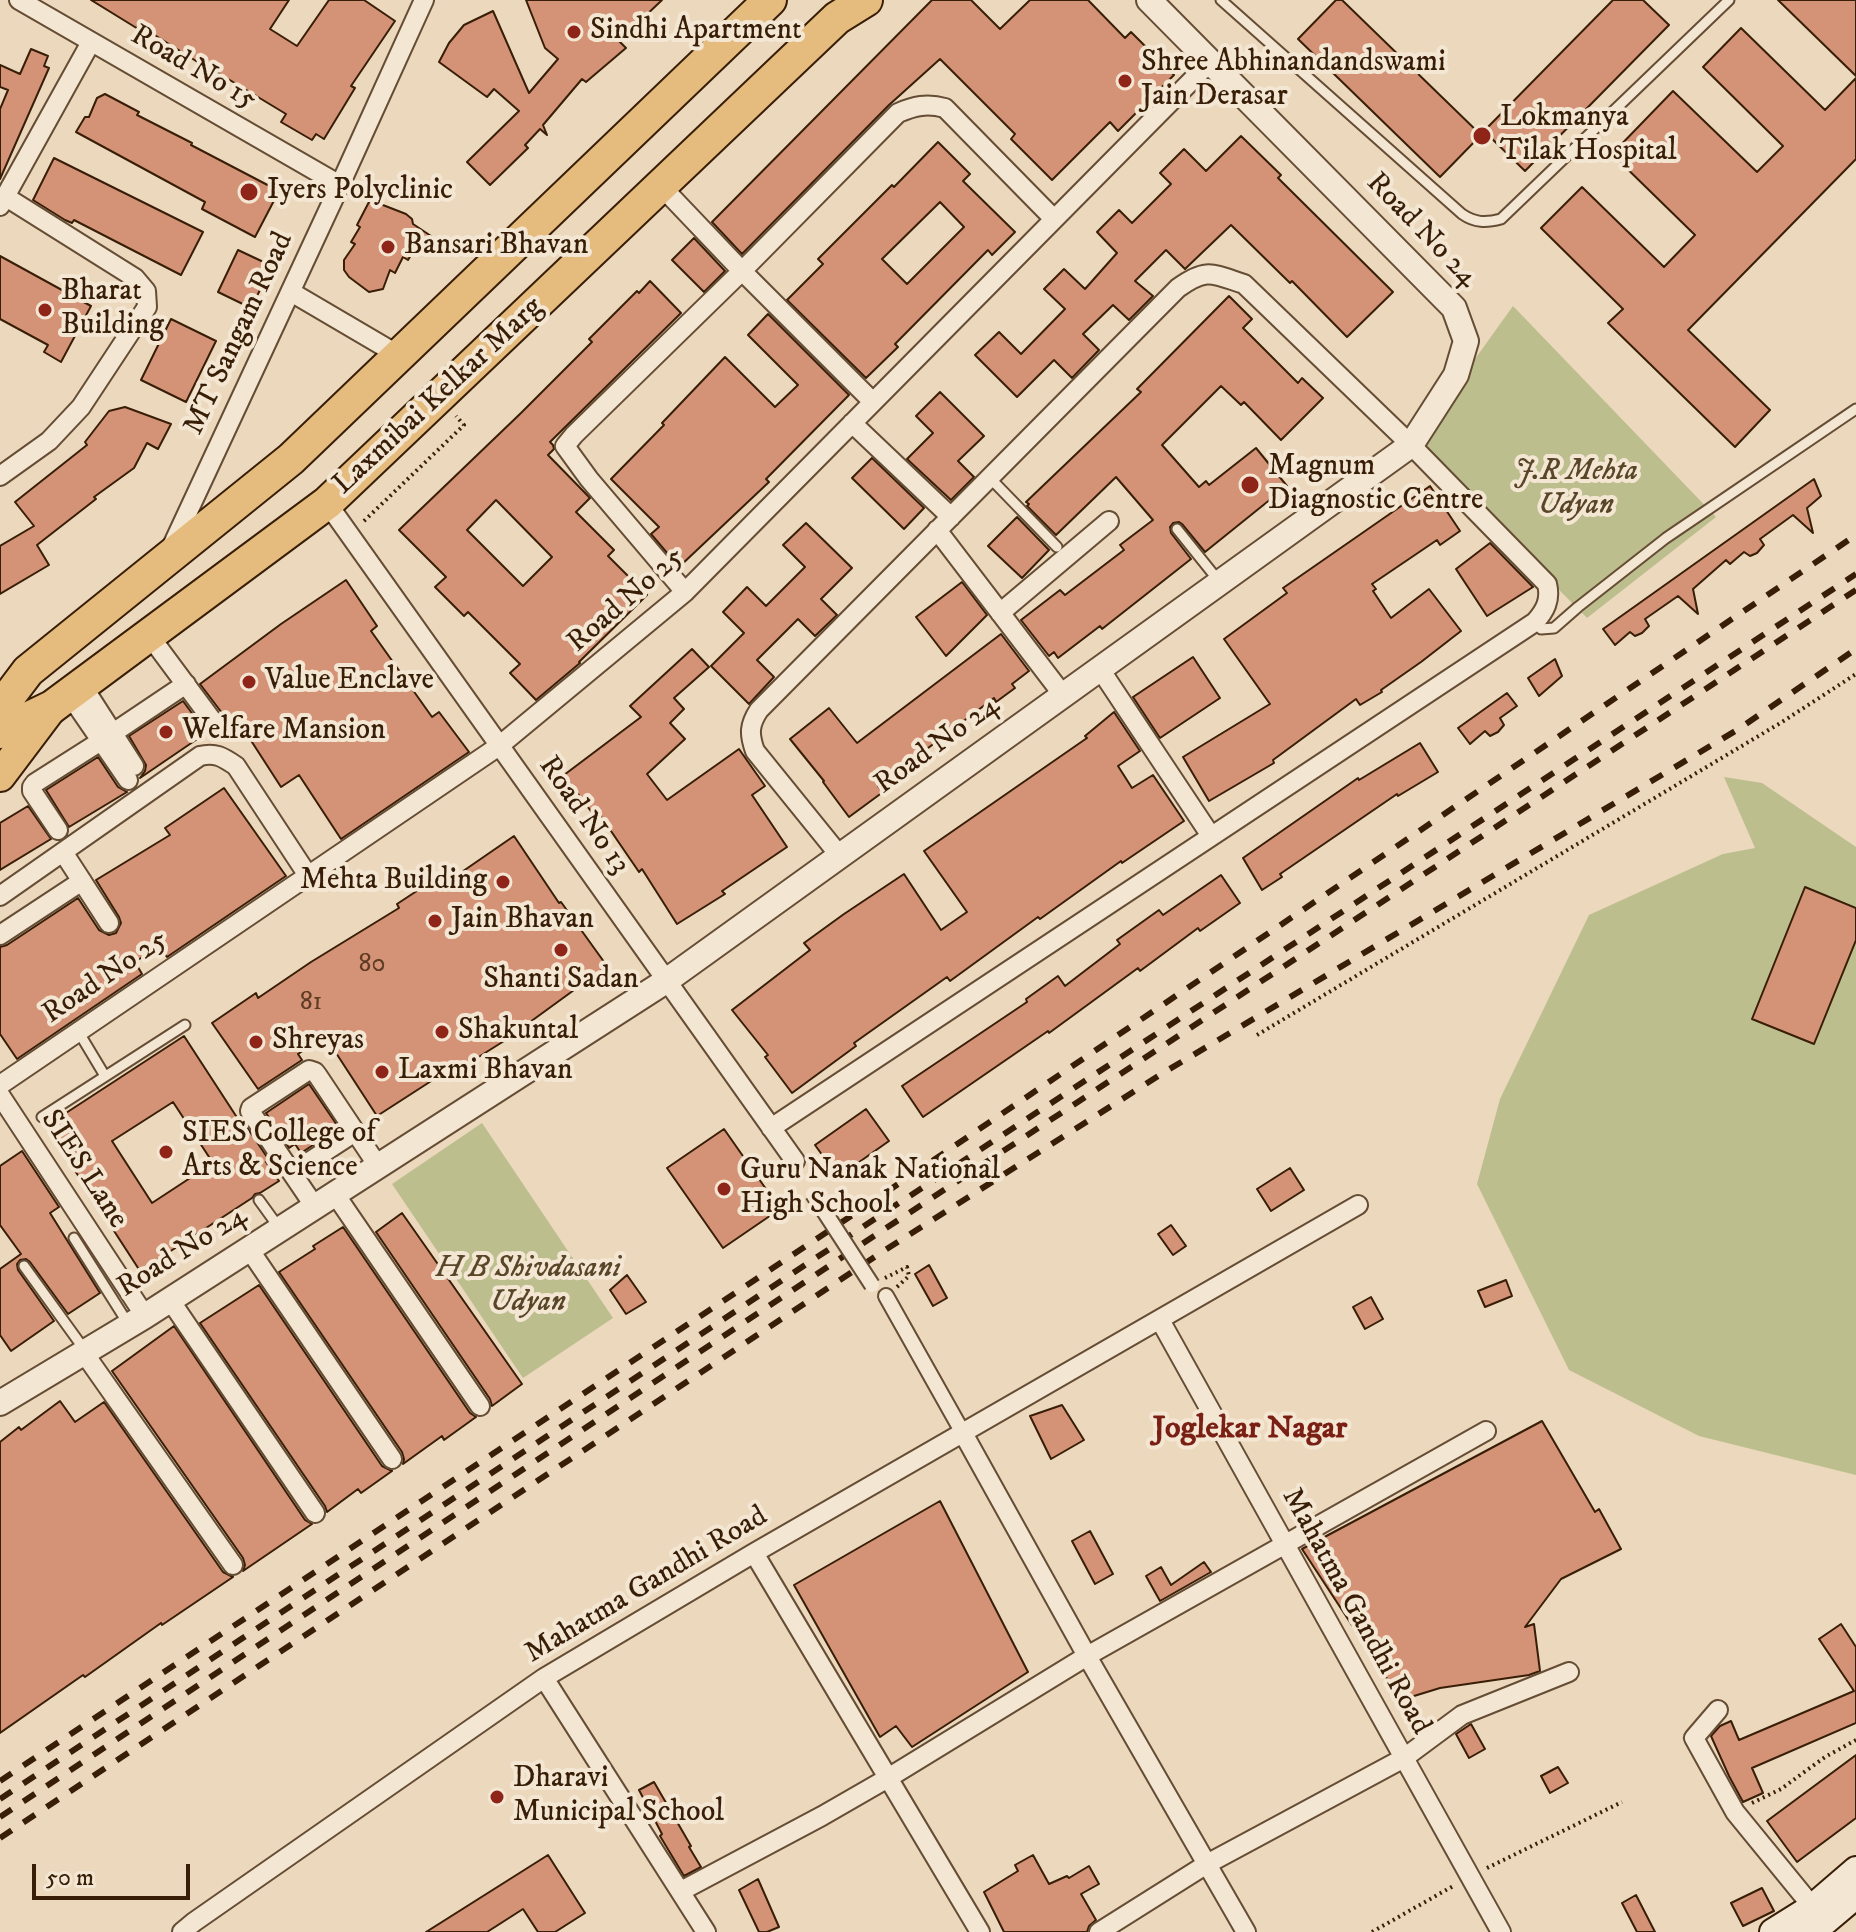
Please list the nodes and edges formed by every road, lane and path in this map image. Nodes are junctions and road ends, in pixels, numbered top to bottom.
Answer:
1 (19, 0) edge
2 (424, 0) edge
3 (770, 0) edge
4 (866, 0) edge
5 (1149, 0) edge
6 (1221, 0) edge
7 (1729, 0) edge
8 (844, 9) edge
9 (91, 42) junction
10 (1210, 62) junction
11 (340, 185) junction
12 (661, 186) junction
13 (3, 202) edge
14 (1054, 219) junction
15 (742, 271) junction
16 (291, 292) junction
17 (400, 356) junction
18 (438, 397) junction
19 (873, 402) junction
20 (1856, 409) edge
21 (852, 423) junction
22 (1411, 445) junction
23 (0, 476) edge
24 (990, 478) junction
25 (327, 503) junction
26 (951, 517) junction
27 (1109, 521) dead end
28 (1177, 529) dead end
29 (937, 530) junction
30 (349, 535) junction
31 (1057, 547) dead end
32 (166, 560) junction
33 (1220, 583) junction
34 (685, 592) junction
35 (1000, 613) junction
36 (1535, 622) junction
37 (149, 635) junction
38 (1100, 669) junction
39 (1856, 674) edge
40 (186, 684) junction
41 (1063, 695) junction
42 (66, 697) junction
43 (21, 719) edge
44 (212, 720) dead end
45 (107, 737) junction
46 (499, 746) junction
47 (131, 773) dead end
48 (0, 776) edge
49 (58, 830) dead end
50 (1211, 836) junction
51 (63, 852) junction
52 (840, 856) junction
53 (307, 874) junction
54 (82, 881) junction
55 (3, 897) edge
56 (109, 923) dead end
57 (13, 926) edge
58 (666, 981) junction
59 (185, 1025) dead end
60 (78, 1031) junction
61 (1257, 1035) dead end
62 (105, 1076) junction
63 (0, 1085) edge
64 (0, 1095) edge
65 (42, 1117) dead end
66 (771, 1128) junction
67 (355, 1132) junction
68 (795, 1161) dead end
69 (378, 1166) junction
70 (292, 1173) junction
71 (813, 1194) dead end
72 (259, 1200) dead end
73 (325, 1200) junction
74 (1358, 1205) dead end
75 (280, 1229) junction
76 (74, 1238) dead end
77 (249, 1249) junction
78 (24, 1266) dead end
79 (872, 1285) joint
80 (886, 1296) joint
81 (170, 1300) junction
82 (1160, 1320) junction
83 (137, 1321) junction
84 (85, 1353) junction
85 (0, 1403) edge
86 (480, 1406) dead end
87 (1486, 1431) dead end
88 (963, 1433) junction
89 (392, 1459) dead end
90 (315, 1513) dead end
91 (1285, 1545) junction
92 (754, 1553) junction
93 (233, 1565) dead end
94 (1087, 1656) junction
95 (1569, 1672) dead end
96 (544, 1678) junction
97 (1718, 1710) dead end
98 (1856, 1740) edge
99 (1404, 1758) junction
100 (888, 1778) junction
101 (1622, 1802) dead end
102 (1735, 1812) junction
103 (1207, 1864) junction
104 (1856, 1870) edge
105 (1470, 1877) junction
106 (681, 1891) junction
107 (1856, 1895) edge
108 (1818, 1923) edge
109 (193, 1929) edge
110 (706, 1932) edge
111 (980, 1932) edge
112 (1099, 1932) edge
113 (1246, 1932) edge
114 (1372, 1932) edge
115 (1501, 1932) edge
116 (1773, 1932) edge

1 - 9 street, Road No 15
2 - 11 street, MT Sangam Road
3 - 17 highway, Laxmibai Kelkar Marg
4 - 8 highway, Laxmibai Kelkar Marg
5 - 10 street, Road No 24
6 - 7 lane
8 - 12 highway, Laxmibai Kelkar Marg
9 - 11 street, Road No 15
9 - 13 street
10 - 14 street, Road No 25
10 - 22 street, Road No 24
11 - 16 street, MT Sangam Road
12 - 15 street
12 - 18 highway, Laxmibai Kelkar Marg
13 - 23 street
14 - 15 street
14 - 19 street, Road No 25
15 - 19 street
15 - 34 street
16 - 17 street
16 - 32 street, MT Sangam Road
17 - 32 highway, Laxmibai Kelkar Marg
18 - 25 highway, Laxmibai Kelkar Marg
18 - 30 path
19 - 21 street, Road No 25
20 - 36 lane
21 - 26 street
21 - 34 street, Road No 25
22 - 24 street
22 - 33 street, Road No 24
22 - 36 street
24 - 26 street
24 - 31 lane
25 - 30 street, Road No 13
25 - 37 highway, Laxmibai Kelkar Marg
26 - 29 street
27 - 35 street
28 - 33 lane
29 - 35 street
29 - 52 street
30 - 46 street, Road No 13
32 - 43 highway, Laxmibai Kelkar Marg
33 - 38 street, Road No 24
34 - 46 street, Road No 25
35 - 41 street
36 - 50 street
37 - 40 street
37 - 42 highway, Laxmibai Kelkar Marg
38 - 41 street, Road No 24
38 - 50 street
39 - 61 path
40 - 44 street
40 - 45 street
41 - 52 street, Road No 24
42 - 43 highway
42 - 43 highway, Laxmibai Kelkar Marg
42 - 45 street
43 - 45 street
43 - 48 main road, Laxmibai Kelkar Marg
43 - 49 street
45 - 47 street
46 - 53 street, Road No 25
46 - 58 street, Road No 13
50 - 66 street
51 - 53 street
51 - 54 street
51 - 55 street
52 - 58 street, Road No 24
53 - 60 street, Road No 25
54 - 56 street
54 - 57 street
55 - 57 street
58 - 66 street, Road No 13
58 - 69 street, Road No 24
59 - 62 lane
60 - 62 lane
60 - 63 street, Road No 25
62 - 65 lane
64 - 83 street, SIES Lane
66 - 68 street, Road No 13
67 - 69 street
67 - 70 street
67 - 70 street
69 - 73 street, Road No 24
70 - 73 street
71 - 79 street, bridge
72 - 75 lane
73 - 75 street, Road No 24
73 - 86 street
74 - 82 street, Mahatma Gandhi Road
75 - 77 street, Road No 24
76 - 83 lane
77 - 81 street, Road No 24
77 - 89 street
78 - 84 lane
79 - 80 path
80 - 88 street
81 - 83 street, Road No 24
81 - 90 street
82 - 88 street, Mahatma Gandhi Road
82 - 91 street, Mahatma Gandhi Road
83 - 84 street, Road No 24
84 - 85 street, Road No 24
84 - 93 street
87 - 91 street
88 - 92 street, Mahatma Gandhi Road
88 - 94 street
91 - 94 street
91 - 99 street, Mahatma Gandhi Road
92 - 96 street, Mahatma Gandhi Road
92 - 100 street
94 - 100 street
94 - 103 street
95 - 99 street
96 - 106 street
96 - 109 street, Mahatma Gandhi Road
97 - 102 street
98 - 102 path
99 - 103 street
99 - 105 street, Mahatma Gandhi Road
100 - 106 street
100 - 111 street
101 - 105 path
102 - 108 street
103 - 112 street
103 - 113 street
104 - 108 main road
105 - 114 path
105 - 115 street, Mahatma Gandhi Road
106 - 110 street
107 - 108 main road
108 - 116 main road

